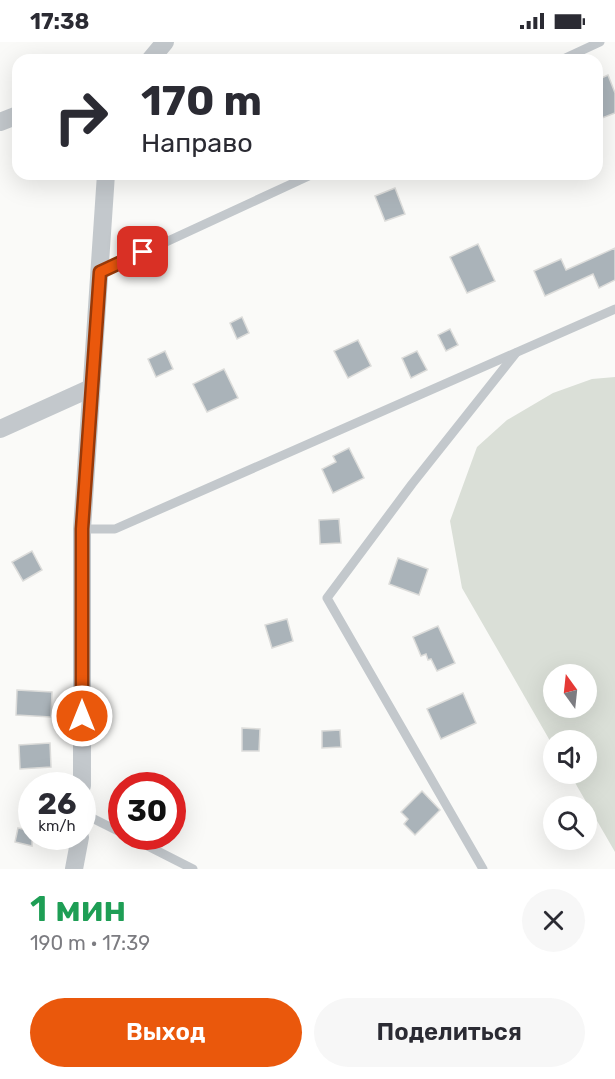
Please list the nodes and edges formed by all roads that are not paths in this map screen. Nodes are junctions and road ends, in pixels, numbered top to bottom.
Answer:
1 (165, 42) edge
2 (600, 42) edge
3 (155, 54) edge
4 (574, 54) edge
5 (106, 180) edge
6 (300, 180) edge
7 (100, 272) junction
8 (615, 309) edge
9 (516, 353) junction
10 (91, 388) junction
11 (0, 429) edge
12 (82, 529) junction
13 (82, 772) edge
14 (78, 850) edge
15 (156, 850) edge
16 (74, 869) edge
17 (193, 869) edge
18 (483, 869) edge

1 - 3 street
2 - 4 lane
5 - 7 street
6 - 7 lane
7 - 10 street
8 - 9 lane
9 - 12 lane
9 - 18 lane
10 - 11 street
10 - 12 street
12 - 13 street
14 - 16 street
15 - 17 lane

